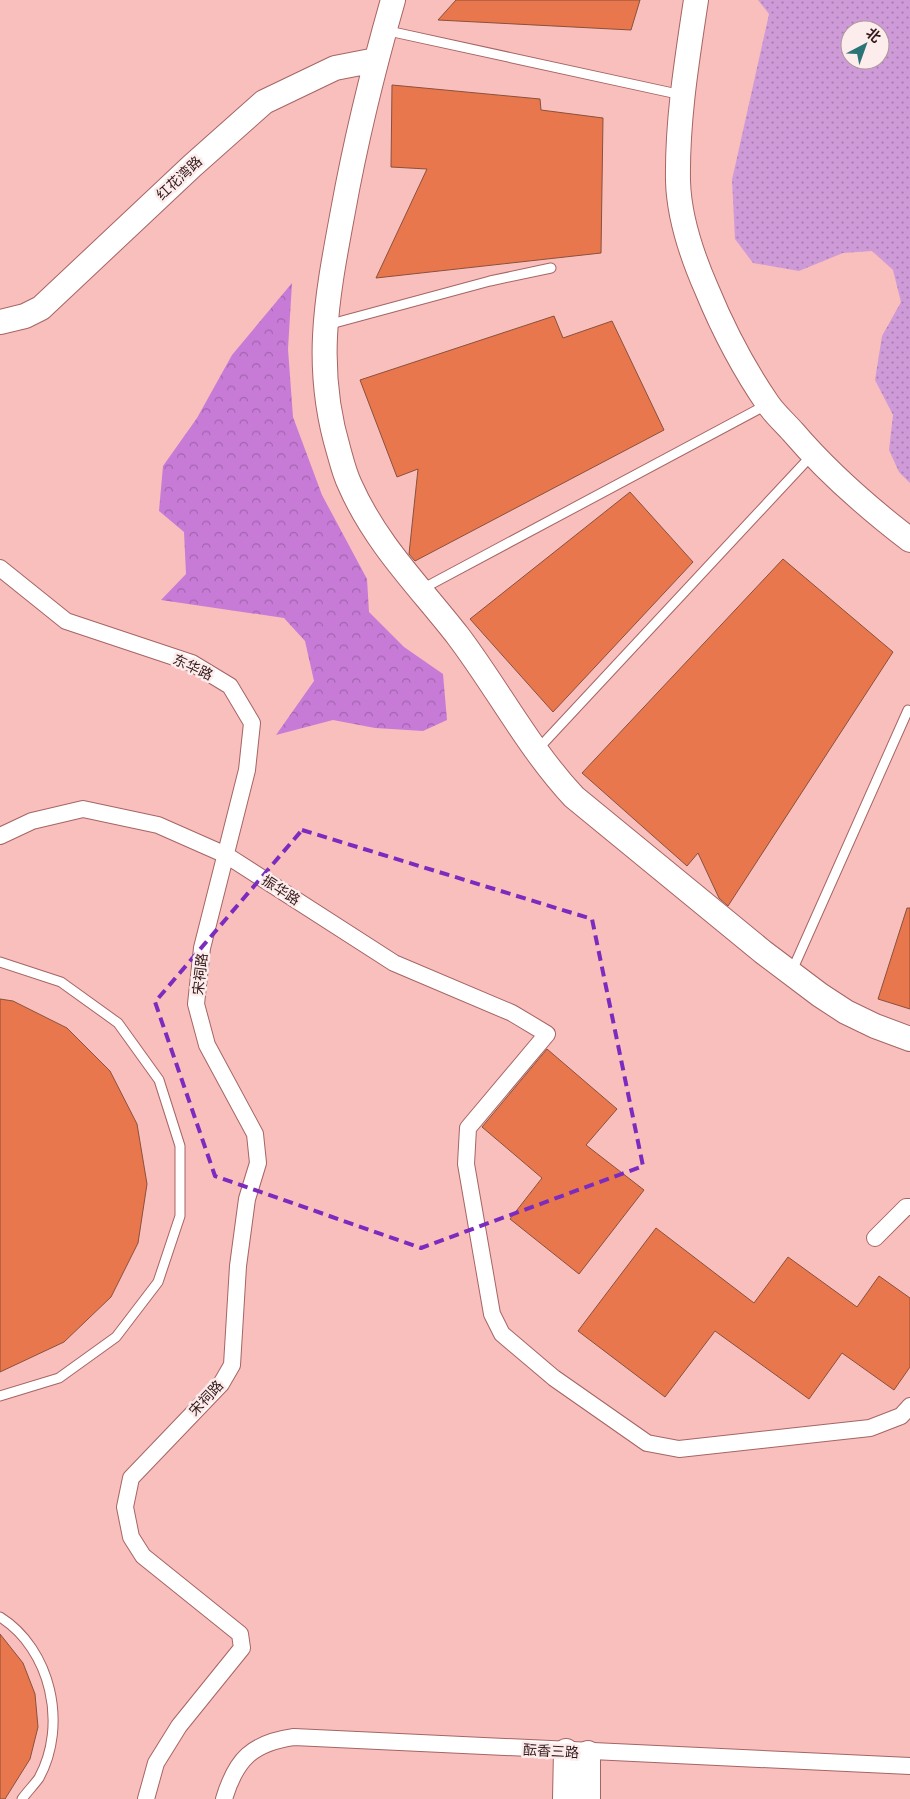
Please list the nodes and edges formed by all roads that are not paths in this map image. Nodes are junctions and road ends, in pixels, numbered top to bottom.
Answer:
1 (393, 0) edge
2 (696, 0) edge
3 (384, 30) junction
4 (376, 60) junction
5 (682, 95) junction
6 (551, 268) dead end
7 (0, 322) edge
8 (325, 326) junction
9 (768, 404) junction
10 (812, 455) junction
11 (910, 540) edge
12 (0, 568) edge
13 (420, 590) junction
14 (908, 710) dead end
15 (537, 751) junction
16 (0, 836) edge
17 (226, 855) junction
18 (0, 962) edge
19 (790, 973) junction
20 (910, 1038) edge
21 (910, 1207) edge
22 (875, 1238) dead end
23 (0, 1396) edge
24 (910, 1406) edge
25 (0, 1617) edge
26 (577, 1752) junction
27 (910, 1766) edge
28 (22, 1799) edge
29 (146, 1799) edge
30 (224, 1799) edge
31 (565, 1799) edge
32 (588, 1799) edge

1 - 3 street
2 - 5 street
3 - 4 street
3 - 5 lane
4 - 7 street, 红花湾路
4 - 8 street
5 - 9 street
6 - 8 lane
8 - 13 street
9 - 10 street
9 - 13 lane
10 - 11 street
10 - 15 lane
12 - 17 street, 东华路
13 - 15 street
14 - 19 lane
15 - 19 street
16 - 17 street, 振华路
17 - 24 street, 振华路
17 - 29 street, 宋祠路
18 - 23 lane
19 - 20 street
21 - 22 street
25 - 28 lane
26 - 27 street, 酝香三路
26 - 30 street, 酝香三路
26 - 31 street
26 - 32 street

